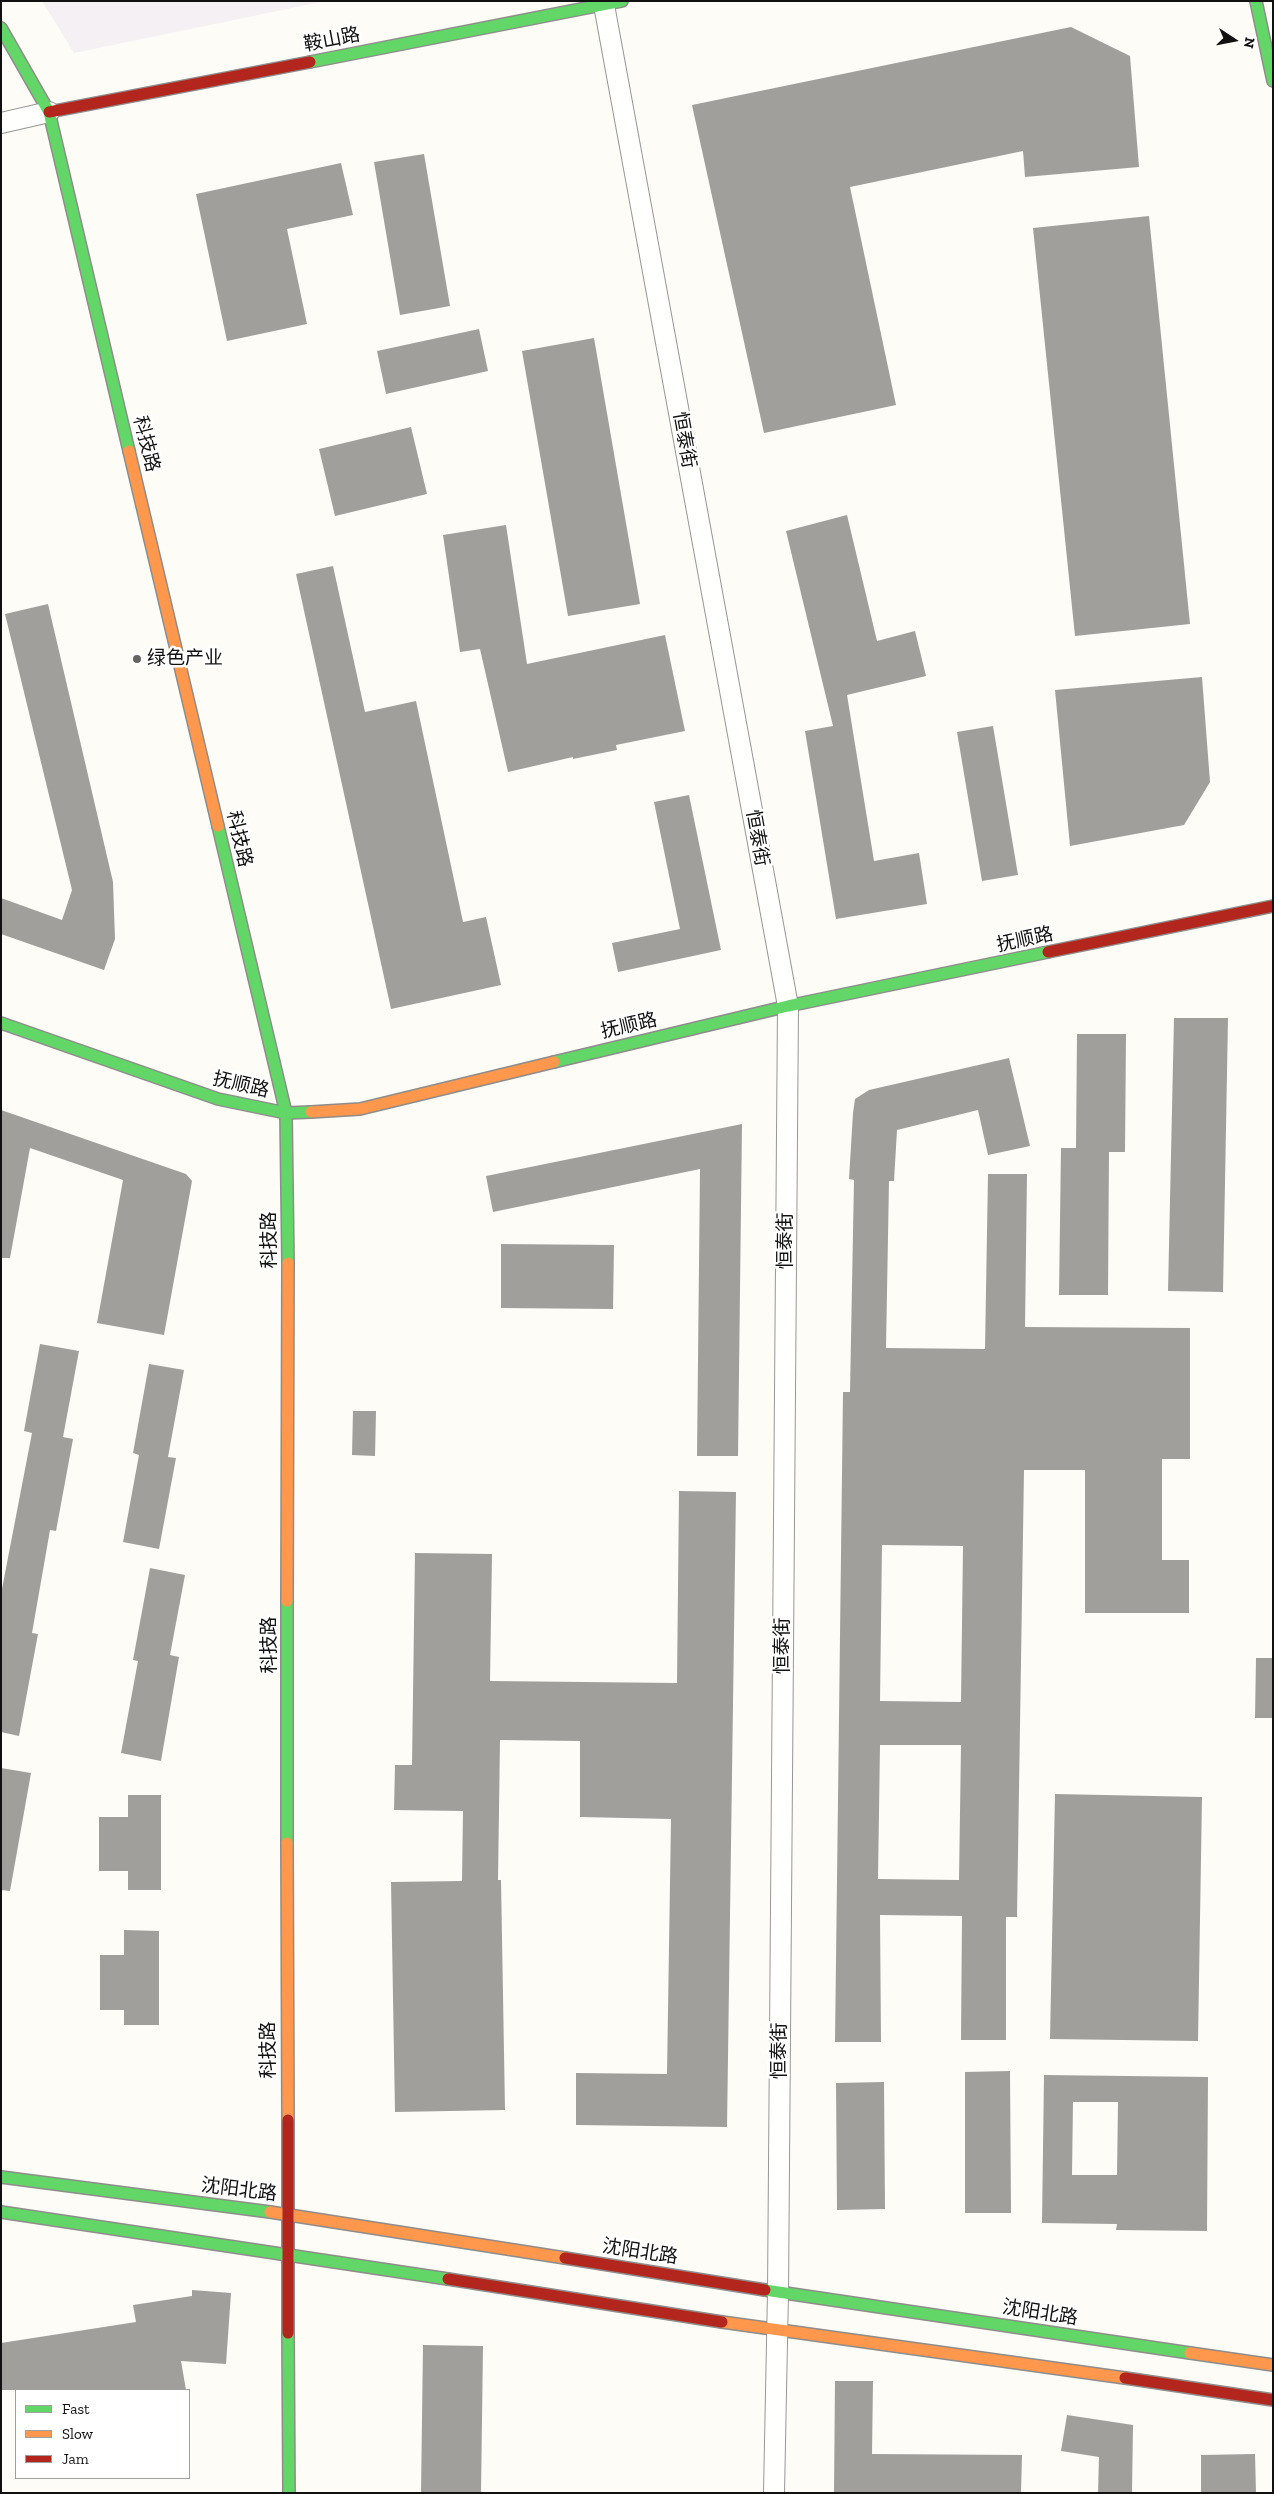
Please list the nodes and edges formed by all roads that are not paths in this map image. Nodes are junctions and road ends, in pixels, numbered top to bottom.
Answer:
1 (1256, 1) edge
2 (613, 3) edge
3 (1, 28) edge
4 (1273, 81) edge
5 (49, 112) junction
6 (1, 123) edge
7 (1273, 906) edge
8 (788, 1006) junction
9 (1, 1023) edge
10 (286, 1113) junction
11 (1, 2177) edge
12 (1, 2212) edge
13 (288, 2214) junction
14 (288, 2254) junction
15 (778, 2292) junction
16 (777, 2331) junction
17 (1263, 2352) dead end
18 (1230, 2359) junction
19 (1273, 2366) edge
20 (1242, 2395) junction
21 (1273, 2400) edge
22 (1273, 2412) edge
23 (289, 2493) edge
24 (774, 2493) edge

1 - 4 main road
2 - 5 main road, 鞍山路
2 - 8 street, 恒泰街
3 - 5 main road, 科技路
5 - 6 street
5 - 10 main road, 科技路
7 - 8 main road, 抚顺路
8 - 10 main road, 抚顺路
8 - 15 street, 恒泰街
9 - 10 main road, 抚顺路
10 - 13 main road, 科技路
11 - 13 main road, 沈阳北路
12 - 14 main road
13 - 14 main road, 科技路
13 - 15 main road, 沈阳北路
14 - 16 main road
14 - 23 main road, 科技路
15 - 16 street, 恒泰街
15 - 18 main road, 沈阳北路
16 - 20 main road
16 - 24 street, 恒泰街
17 - 18 main road
18 - 19 main road, 沈阳北路
20 - 21 main road
20 - 22 main road

